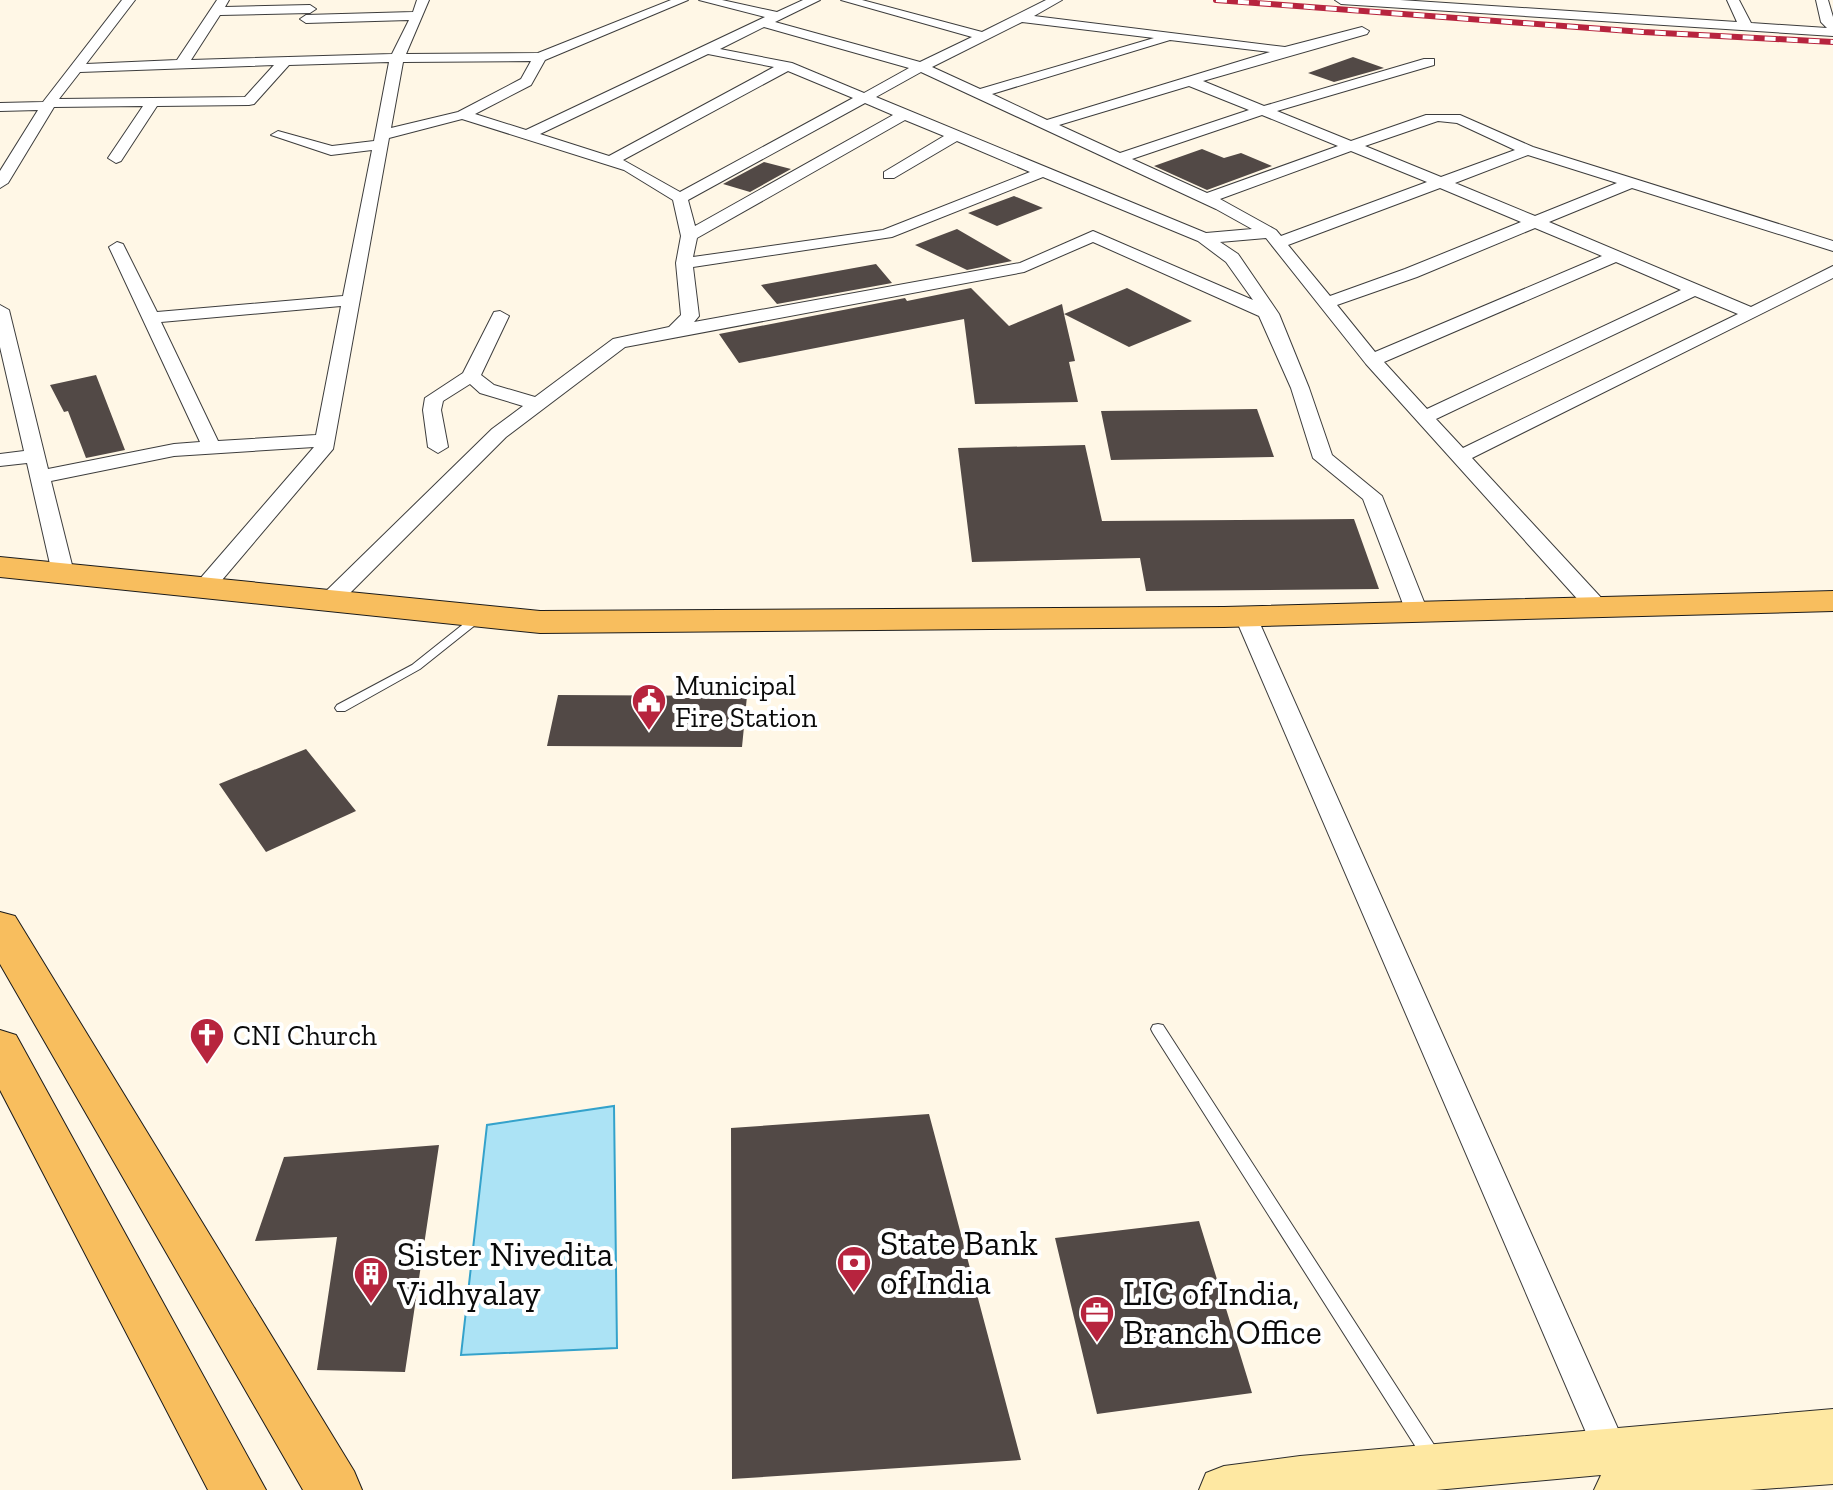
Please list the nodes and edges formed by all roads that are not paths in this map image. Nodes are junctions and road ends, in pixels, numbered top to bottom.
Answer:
1 (129, 0) edge
2 (682, 0) edge
3 (705, 0) edge
4 (814, 0) edge
5 (847, 0) edge
6 (1056, 0) edge
7 (1341, 0) edge
8 (1733, 0) edge
9 (1822, 0) edge
10 (1363, 1) edge
11 (219, 6) edge
12 (421, 8) edge
13 (307, 15) edge
14 (778, 16) junction
15 (1021, 18) junction
16 (763, 23) junction
17 (1746, 26) junction
18 (1833, 26) edge
19 (1362, 31) dead end
20 (1833, 32) edge
21 (984, 36) junction
22 (1174, 36) junction
23 (707, 50) junction
24 (1289, 50) junction
25 (290, 56) junction
26 (540, 57) junction
27 (397, 58) junction
28 (1429, 62) dead end
29 (181, 65) junction
30 (787, 66) junction
31 (921, 67) junction
32 (76, 68) junction
33 (1190, 81) junction
34 (981, 93) junction
35 (864, 97) junction
36 (153, 102) junction
37 (49, 104) junction
38 (0, 107) edge
39 (1261, 111) junction
40 (905, 114) junction
41 (463, 115) junction
42 (1049, 124) junction
43 (278, 135) dead end
44 (957, 135) junction
45 (525, 136) junction
46 (381, 140) junction
47 (1348, 147) junction
48 (1528, 150) junction
49 (116, 158) dead end
50 (1120, 158) junction
51 (750, 159) junction
52 (610, 161) junction
53 (1045, 171) junction
54 (799, 173) junction
55 (889, 175) dead end
56 (0, 183) edge
57 (1630, 183) junction
58 (1443, 184) junction
59 (680, 198) junction
60 (1206, 199) junction
61 (1536, 223) junction
62 (689, 236) junction
63 (1204, 238) junction
64 (1274, 238) junction
65 (1833, 246) edge
66 (117, 247) dead end
67 (1615, 257) junction
68 (684, 263) junction
69 (1833, 271) edge
70 (1694, 290) junction
71 (351, 300) junction
72 (1326, 303) junction
73 (0, 310) edge
74 (1270, 314) junction
75 (1752, 314) junction
76 (500, 316) dead end
77 (150, 318) junction
78 (675, 331) junction
79 (1372, 360) junction
80 (471, 376) junction
81 (21, 396) junction
82 (0, 398) edge
83 (538, 404) junction
84 (1424, 418) junction
85 (325, 440) junction
86 (438, 447) dead end
87 (212, 448) junction
88 (35, 456) junction
89 (1459, 457) junction
90 (0, 460) edge
91 (40, 477) junction
92 (8, 572) edge
93 (63, 573) junction
94 (203, 588) junction
95 (329, 601) junction
96 (1833, 601) edge
97 (1598, 608) junction
98 (1417, 612) junction
99 (480, 616) junction
100 (1246, 617) junction
101 (341, 708) dead end
102 (0, 927) edge
103 (1158, 1029) dead end
104 (0, 1047) edge
105 (1833, 1431) edge
106 (1833, 1461) edge
107 (1442, 1473) junction
108 (1619, 1477) edge
109 (238, 1490) edge
110 (334, 1490) edge
111 (1224, 1490) edge

1 - 32 street
2 - 26 street
3 - 14 street
4 - 14 street
5 - 21 street
6 - 15 street
7 - 10 street
8 - 17 street
9 - 18 street
10 - 17 street
11 - 13 street
11 - 29 street
12 - 13 street
12 - 27 street
14 - 16 street
15 - 21 street
15 - 22 street
16 - 23 street
16 - 31 street
17 - 20 street
19 - 24 street
21 - 31 street
22 - 24 street
22 - 34 street
23 - 30 street
23 - 45 street
24 - 33 street
25 - 27 street
25 - 29 street
25 - 36 street
26 - 27 street
26 - 41 street
27 - 46 street
28 - 39 street
29 - 32 street
30 - 35 street
30 - 52 street
31 - 34 street
31 - 35 street
32 - 37 street
33 - 39 street
33 - 42 street
34 - 42 street
35 - 40 street
35 - 51 street
36 - 37 street
36 - 49 street
37 - 38 street
37 - 56 street
39 - 47 street
39 - 50 street
40 - 44 street
40 - 54 street
41 - 45 street
41 - 46 street
42 - 50 street
43 - 46 street
44 - 53 street
44 - 55 street
45 - 52 street
46 - 71 street
47 - 48 street
47 - 58 street
47 - 60 street
48 - 57 street
48 - 58 street
50 - 60 street
51 - 54 street
51 - 59 street
52 - 59 street
53 - 63 street
53 - 68 street
54 - 62 street
57 - 61 street
57 - 65 street
58 - 61 street
58 - 64 street
59 - 62 street
60 - 64 street
61 - 67 street
61 - 72 street
62 - 68 street
63 - 64 street
63 - 74 street
64 - 72 street
66 - 77 street
67 - 70 street
67 - 79 street
68 - 78 street
69 - 75 street
70 - 75 street
70 - 84 street
71 - 77 street
71 - 85 street
72 - 79 street
73 - 81 street
74 - 78 street
74 - 98 street
75 - 89 street
76 - 80 street
77 - 87 street
78 - 83 street
79 - 84 street
80 - 83 street
80 - 86 street
81 - 82 street
81 - 88 street
83 - 95 street
84 - 89 street
85 - 87 street
85 - 94 street
87 - 91 street
88 - 90 street
88 - 91 street
89 - 97 street
91 - 93 street
92 - 93 main road
93 - 94 main road
94 - 95 main road
95 - 99 main road
96 - 97 main road
97 - 98 main road
98 - 100 main road
99 - 100 main road
99 - 101 lane
100 - 108 street
102 - 110 main road
103 - 107 lane
104 - 109 main road
105 - 108 main road
106 - 108 main road
107 - 108 main road
107 - 111 main road

